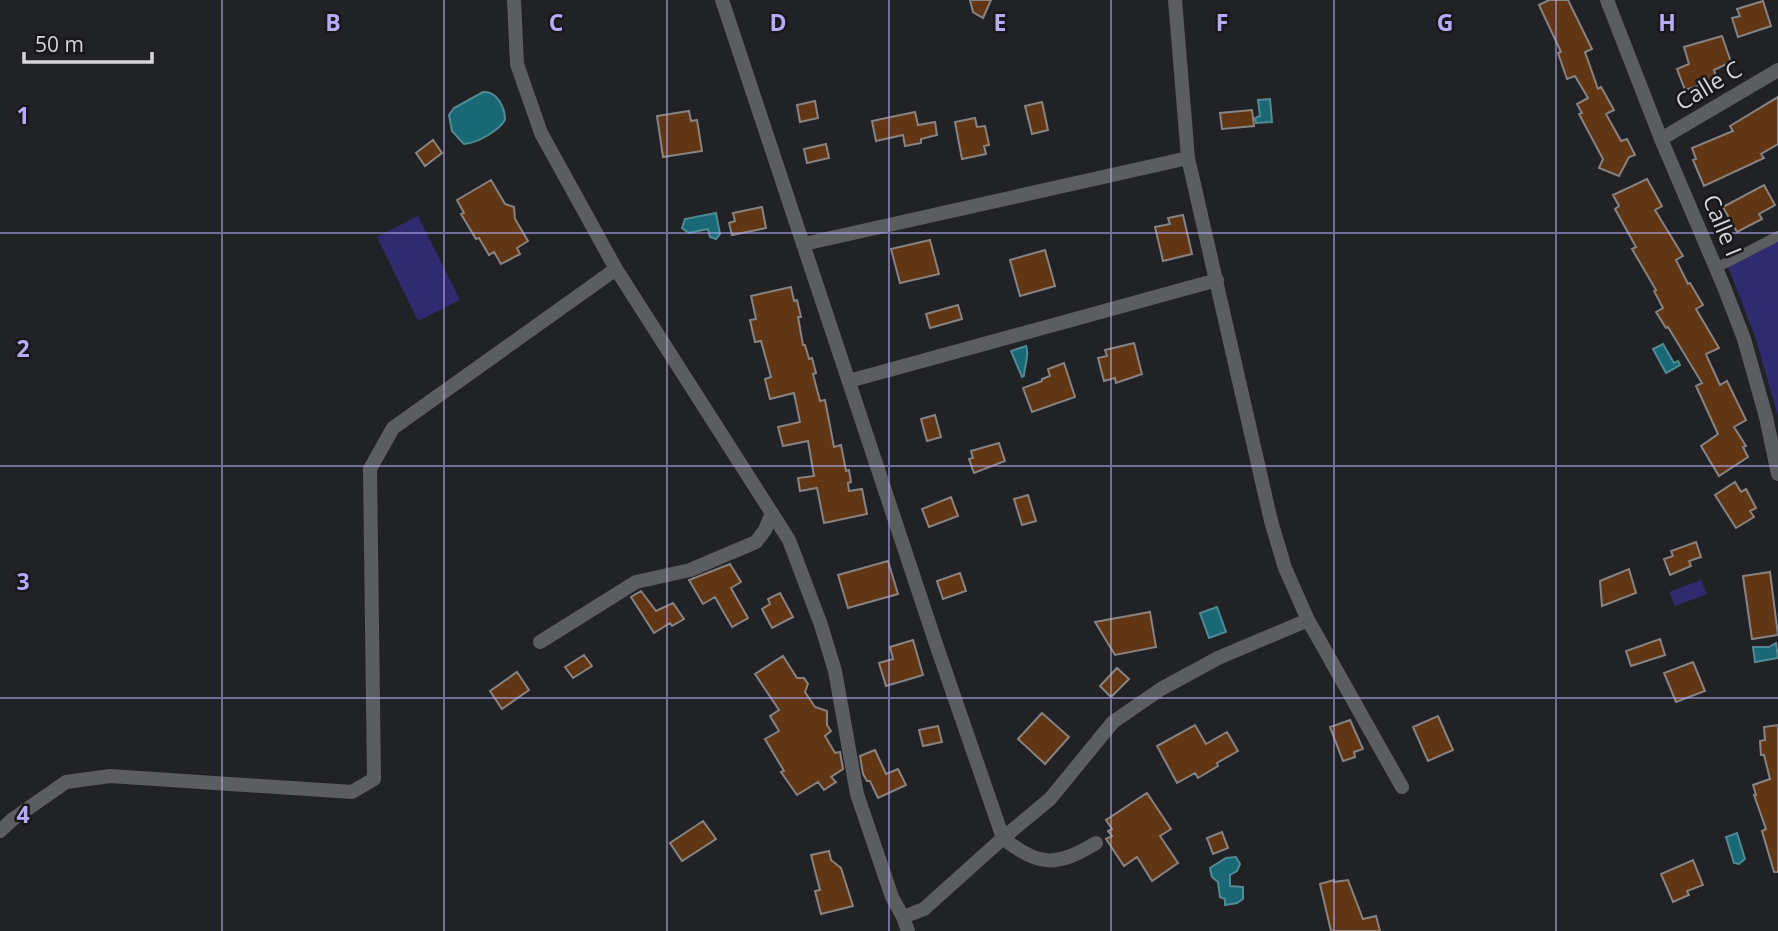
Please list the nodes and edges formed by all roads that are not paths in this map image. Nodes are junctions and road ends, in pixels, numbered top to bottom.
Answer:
1 (514, 0) edge
2 (722, 0) edge
3 (1175, 0) edge
4 (1607, 0) edge
5 (1778, 70) edge
6 (1661, 139) junction
7 (1188, 158) junction
8 (1778, 236) edge
9 (804, 244) junction
10 (1716, 268) junction
11 (616, 269) junction
12 (1217, 280) junction
13 (849, 381) junction
14 (1775, 438) edge
15 (1778, 474) edge
16 (772, 513) junction
17 (1308, 621) junction
18 (540, 642) dead end
19 (1402, 787) dead end
20 (0, 831) edge
21 (1003, 838) junction
22 (1096, 843) dead end
23 (906, 924) edge

1 - 11 street
2 - 9 street
3 - 7 street
4 - 6 street, Calle I
5 - 6 street, Calle C
6 - 10 street, Calle I
7 - 9 street
7 - 12 street
8 - 10 street
9 - 13 street
10 - 14 street, Calle I
11 - 16 street
11 - 20 street
12 - 13 street
12 - 17 street
13 - 21 street
14 - 15 street, Calle I
16 - 18 street
16 - 23 street
17 - 19 street
17 - 21 street
21 - 22 street
21 - 23 street

